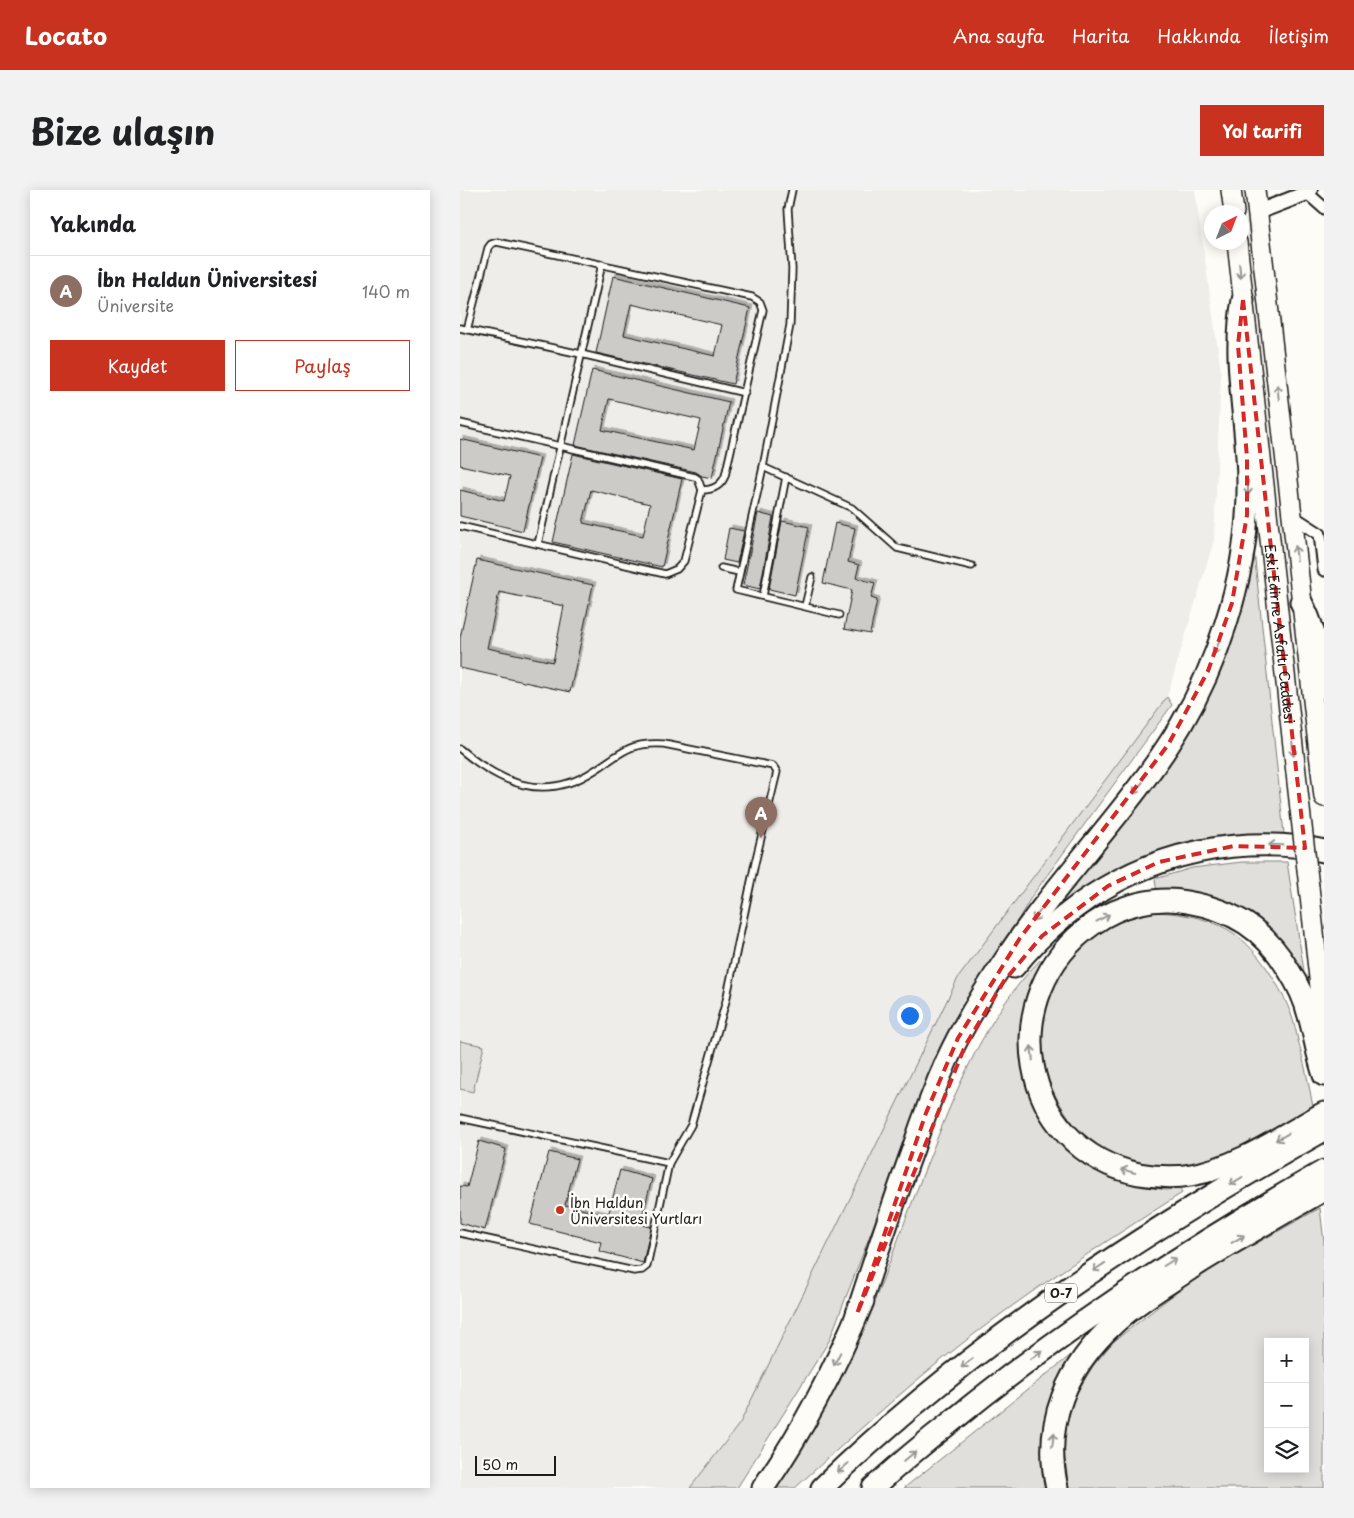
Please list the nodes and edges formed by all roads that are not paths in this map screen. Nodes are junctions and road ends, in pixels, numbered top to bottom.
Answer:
1 (792, 190) edge
2 (1232, 190) edge
3 (1255, 190) edge
4 (1308, 191) edge
5 (1233, 205) edge
6 (1324, 208) edge
7 (1258, 212) junction
8 (1238, 250) edge
9 (602, 264) junction
10 (1243, 300) junction
11 (460, 328) edge
12 (467, 330) junction
13 (581, 354) junction
14 (745, 393) junction
15 (460, 423) edge
16 (561, 446) junction
17 (763, 466) junction
18 (786, 477) junction
19 (702, 490) junction
20 (1292, 516) junction
21 (460, 526) edge
22 (538, 544) junction
23 (972, 566) dead end
24 (720, 568) dead end
25 (1324, 570) edge
26 (739, 572) junction
27 (812, 577) dead end
28 (762, 596) junction
29 (1302, 602) junction
30 (805, 606) junction
31 (838, 614) dead end
32 (1324, 687) edge
33 (460, 749) edge
34 (1324, 797) edge
35 (1324, 851) edge
36 (1324, 1024) edge
37 (1324, 1075) edge
38 (1324, 1113) edge
39 (460, 1118) edge
40 (1324, 1130) edge
41 (670, 1163) junction
42 (1324, 1171) edge
43 (1324, 1190) edge
44 (460, 1234) edge
45 (857, 1314) junction
46 (763, 1488) edge
47 (822, 1488) edge
48 (873, 1488) edge
49 (1057, 1488) edge

1 - 17 lane
2 - 5 highway
3 - 7 highway, Eski Edirne Asfaltı Caddesi
4 - 6 street
4 - 7 street
20 -> 7 highway, Eski Edirne Asfaltı Caddesi
8 -> 10 highway, Eski Edirne Asfaltı Caddesi
9 - 12 lane
9 - 13 lane
9 - 14 lane
10 -> 36 highway, Eski Edirne Asfaltı Caddesi, bridge
10 -> 45 highway
11 - 12 lane
12 - 13 lane
13 - 14 lane
13 - 16 lane
14 - 19 lane
15 - 16 lane
16 - 19 lane
16 - 22 lane
17 - 18 lane
17 - 26 lane
18 - 23 lane
18 - 28 lane
19 - 22 lane
20 - 25 street
29 -> 20 highway, Eski Edirne Asfaltı Caddesi
21 - 22 lane
24 - 26 lane
26 - 28 lane
27 - 30 lane
28 - 30 lane
29 - 32 highway
29 - 34 highway, Eski Edirne Asfaltı Caddesi
30 - 31 lane
33 - 41 lane
35 -> 45 highway
38 -> 37 highway
39 - 41 lane
40 -> 47 highway, O-7
41 - 44 lane
48 -> 42 highway, O-7
49 -> 43 highway
45 -> 46 highway

